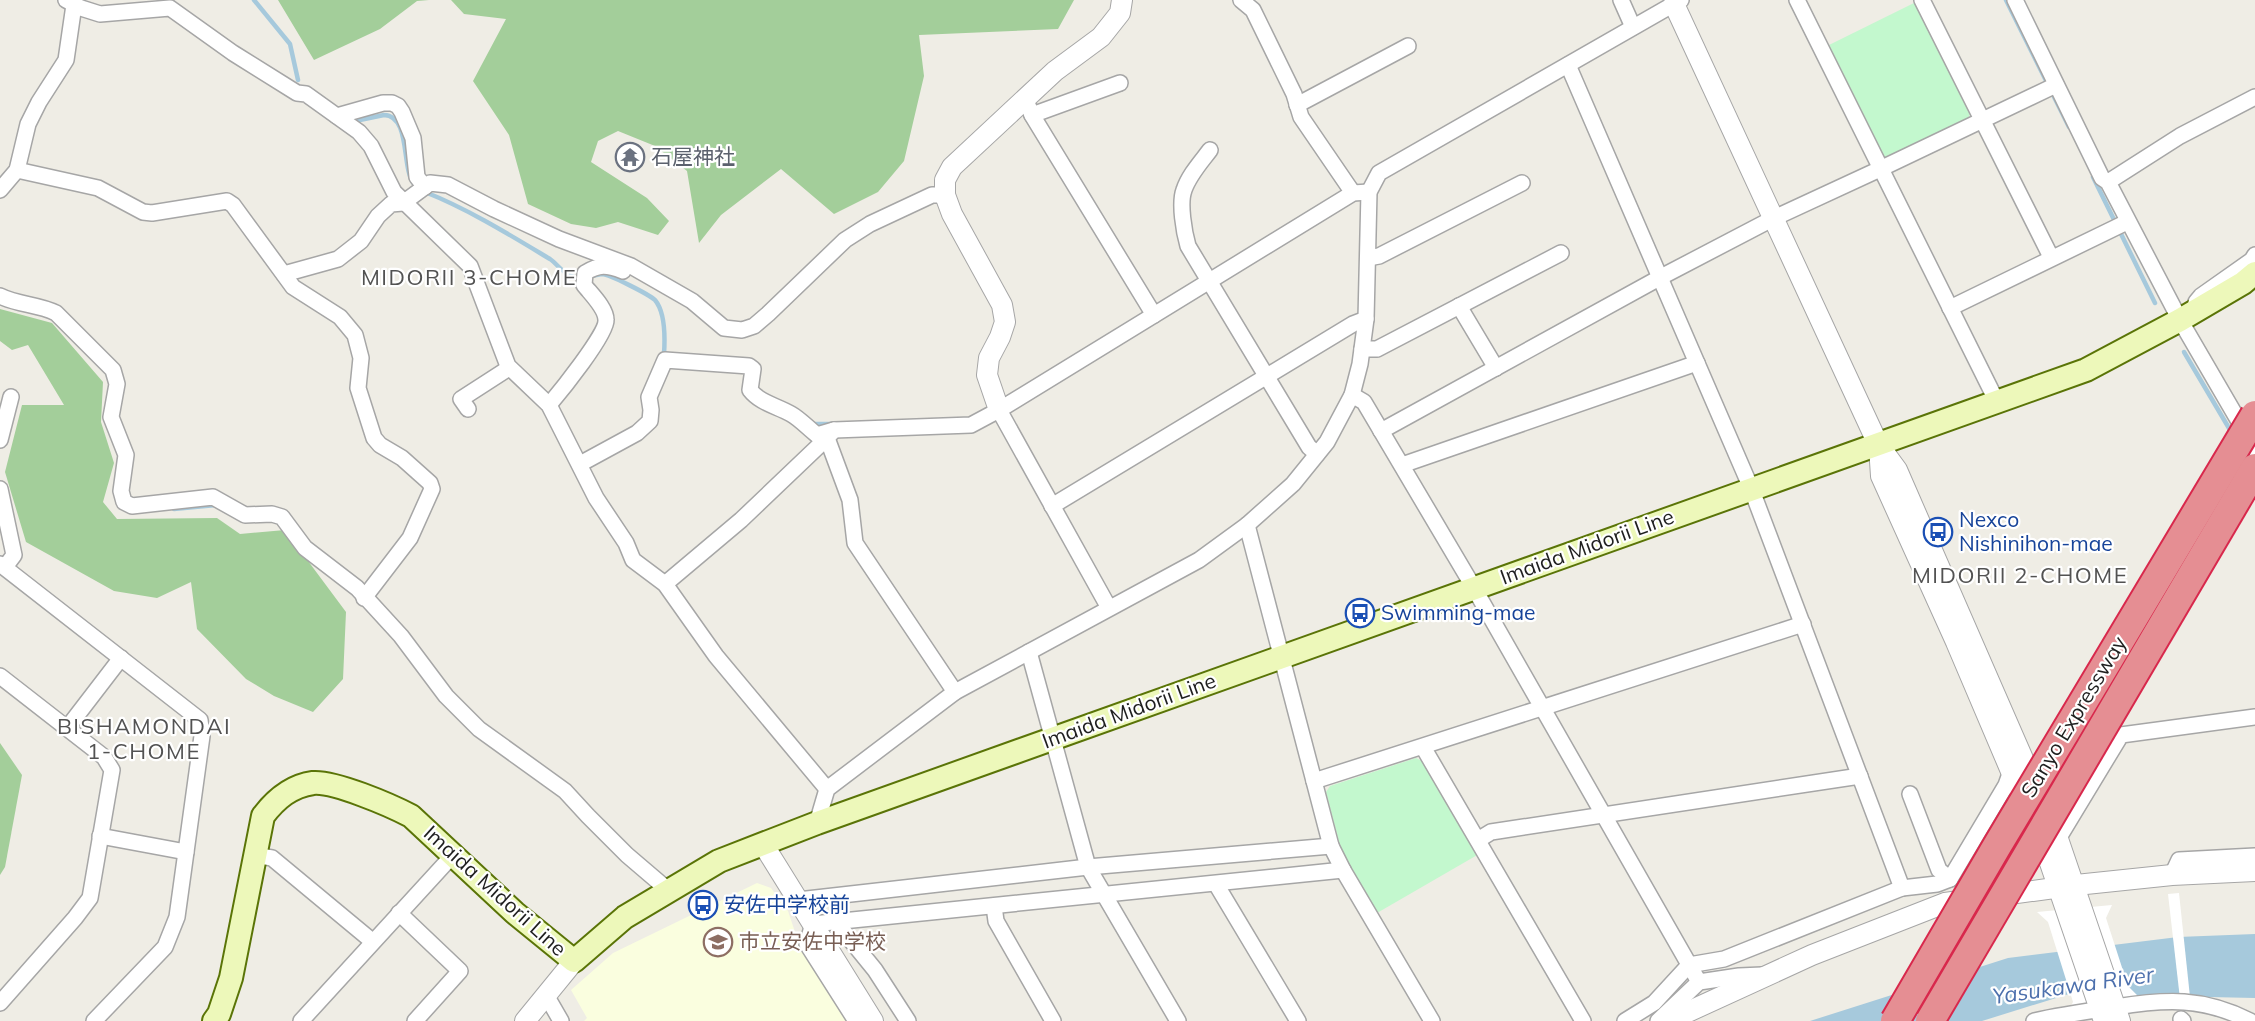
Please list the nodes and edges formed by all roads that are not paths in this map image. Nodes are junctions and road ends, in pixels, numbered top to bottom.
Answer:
1 (1122, 0) edge
2 (1241, 0) edge
3 (1621, 0) edge
4 (1797, 0) edge
5 (1922, 0) edge
6 (2015, 0) edge
7 (1676, 1) edge
8 (70, 2) edge
9 (1633, 27) junction
10 (1408, 46) dead end
11 (1568, 65) junction
12 (1120, 82) dead end
13 (2056, 85) junction
14 (2255, 97) edge
15 (1297, 105) junction
16 (1028, 106) junction
17 (337, 116) junction
18 (1982, 121) junction
19 (1210, 150) dead end
20 (1881, 169) junction
21 (18, 170) junction
22 (2108, 182) junction
23 (1522, 183) dead end
24 (425, 187) junction
25 (0, 190) edge
26 (1370, 192) junction
27 (1353, 193) junction
28 (945, 195) junction
29 (403, 203) junction
30 (1774, 218) junction
31 (2127, 222) junction
32 (1561, 254) dead end
33 (2255, 255) edge
34 (2051, 257) junction
35 (1368, 258) junction
36 (2255, 273) edge
37 (284, 274) junction
38 (1661, 277) junction
39 (1210, 282) junction
40 (662, 283) junction
41 (0, 296) edge
42 (1459, 306) junction
43 (1950, 308) junction
44 (1154, 315) junction
45 (1366, 319) junction
46 (2180, 320) junction
47 (1362, 349) junction
48 (1697, 363) junction
49 (509, 368) junction
50 (1496, 368) junction
51 (1266, 376) junction
52 (1352, 395) junction
53 (11, 397) dead end
54 (1997, 402) junction
55 (549, 405) junction
56 (468, 409) dead end
57 (999, 411) junction
58 (2255, 415) edge
59 (1381, 431) junction
60 (831, 434) junction
61 (0, 440) edge
62 (1878, 444) junction
63 (2255, 449) edge
64 (1317, 454) junction
65 (580, 464) junction
66 (1402, 465) junction
67 (2255, 468) edge
68 (1751, 488) junction
69 (0, 489) edge
70 (1052, 506) junction
71 (1247, 525) junction
72 (2, 566) edge
73 (665, 584) junction
74 (1474, 588) junction
75 (364, 598) junction
76 (1109, 608) junction
77 (1803, 624) junction
78 (1029, 652) junction
79 (1281, 657) junction
80 (121, 658) junction
81 (0, 676) edge
82 (955, 692) junction
83 (1542, 708) junction
84 (2255, 717) edge
85 (68, 727) junction
86 (1052, 739) junction
87 (1423, 747) junction
88 (2018, 766) junction
89 (1860, 776) junction
90 (1314, 781) junction
91 (827, 789) junction
92 (1910, 794) dead end
93 (1604, 816) junction
94 (817, 823) junction
95 (100, 836) junction
96 (2058, 839) junction
97 (1478, 840) junction
98 (763, 844) junction
99 (1331, 846) junction
100 (186, 852) junction
101 (255, 855) junction
102 (453, 855) junction
103 (2255, 856) edge
104 (1088, 867) junction
105 (1343, 870) junction
106 (2255, 871) edge
107 (2172, 875) junction
108 (1950, 879) junction
109 (1216, 884) junction
110 (1902, 888) junction
111 (668, 890) junction
112 (2070, 893) junction
113 (1105, 896) junction
114 (798, 900) junction
115 (994, 906) junction
116 (399, 913) junction
117 (836, 922) junction
118 (813, 924) junction
119 (372, 941) junction
120 (574, 961) junction
121 (1689, 965) junction
122 (1766, 975) junction
123 (1699, 982) junction
124 (546, 995) junction
125 (0, 1003) edge
126 (2108, 1010) edge
127 (2041, 1020) edge
128 (94, 1021) edge
129 (214, 1021) edge
130 (301, 1021) edge
131 (415, 1021) edge
132 (525, 1021) edge
133 (561, 1021) edge
134 (856, 1021) edge
135 (873, 1021) edge
136 (908, 1021) edge
137 (1053, 1021) edge
138 (1178, 1021) edge
139 (1298, 1021) edge
140 (1432, 1021) edge
141 (1583, 1021) edge
142 (1625, 1021) edge
143 (1658, 1021) edge
144 (1668, 1021) edge
145 (1895, 1021) edge
146 (1930, 1021) edge
147 (2250, 1021) edge

1 - 16 street
2 - 15 street
3 - 9 street
4 - 20 street
5 - 18 street
6 - 13 street
7 - 9 street
7 - 30 street
8 - 17 street
8 - 21 street
9 - 11 street
10 - 15 street
11 - 26 street
11 - 38 street
12 - 16 street
13 - 18 street
13 - 22 street
14 - 22 street
15 - 27 street
16 - 28 street
16 - 44 street
17 - 24 street
17 - 29 street
18 - 20 street
18 - 34 street
19 - 39 street
20 - 30 street
20 - 43 street
21 - 25 street
21 - 37 street
22 - 31 street
23 - 35 street
24 - 29 street
24 - 40 street
26 - 27 street
26 - 35 street
27 - 39 street
28 - 40 street
28 - 57 street
29 - 37 street
29 - 49 street
30 - 38 street
30 - 62 street
31 - 34 street
31 - 46 street
32 - 42 street
33 - 46 street
34 - 43 street
35 - 45 street
36 - 46 main road, Imaida Midorii Line
37 - 75 street
38 - 48 street
38 - 50 street
39 - 44 street
39 - 51 street
40 - 55 street
41 - 75 street
42 - 47 street
42 - 50 street
43 - 54 street
44 - 57 street
45 - 47 street
45 - 51 street
46 - 54 main road, Imaida Midorii Line
46 - 63 street
47 - 52 street
48 - 66 street
48 - 68 street
49 - 55 street
49 - 56 street
50 - 59 street
51 - 64 street
51 - 70 street
52 - 59 street
52 - 64 street
53 - 61 street
54 - 62 main road, Imaida Midorii Line
55 - 65 street
57 - 60 street
57 - 70 street
58 - 145 highway, Sanyo Expressway, bridge
59 - 66 street
60 - 65 street
60 - 73 street
60 - 82 street
62 - 68 main road, Imaida Midorii Line
62 - 88 street
64 - 71 street
65 - 73 street
66 - 74 street
67 - 146 highway, Sanyo Expressway, bridge
68 - 74 main road, Imaida Midorii Line
68 - 77 street
69 - 72 street
70 - 76 street
71 - 76 street
71 - 79 street
72 - 80 street
73 - 91 street
74 - 79 main road, Imaida Midorii Line
74 - 83 street
75 - 111 street
76 - 78 street
77 - 83 street
77 - 89 street
78 - 82 street
78 - 86 street
79 - 86 main road, Imaida Midorii Line
79 - 90 street
80 - 85 street
80 - 100 street
81 - 85 street
82 - 91 street
83 - 87 street
83 - 93 street
84 - 96 street
85 - 95 street
86 - 94 main road, Imaida Midorii Line
86 - 104 street
87 - 90 street
87 - 97 street
88 - 96 street
88 - 108 street
88 - 112 street
89 - 93 street
89 - 110 street
90 - 99 street
91 - 94 street
92 - 108 street
93 - 97 street
93 - 121 street
94 - 98 main road, Imaida Midorii Line
95 - 100 street
95 - 125 street
96 - 112 street
97 - 141 street
98 - 111 main road, Imaida Midorii Line
98 - 114 street
99 - 104 street
99 - 105 street
100 - 128 street
101 - 102 main road, Imaida Midorii Line
101 - 119 street
101 - 129 main road, Imaida Midorii Line
102 - 116 street
102 - 120 main road, Imaida Midorii Line
103 - 107 street
104 - 113 street
104 - 114 street
105 - 109 street
105 - 140 street
106 - 107 street
107 - 112 street
108 - 110 street
109 - 113 street
109 - 139 street
110 - 121 street
111 - 120 main road, Imaida Midorii Line
112 - 122 street
112 - 126 street
113 - 115 street
113 - 138 street
114 - 118 street
115 - 117 street
115 - 137 street
116 - 119 street
116 - 131 street
117 - 118 street
117 - 136 street
118 - 134 street
118 - 135 street
119 - 130 street
120 - 124 street
121 - 123 street
121 - 142 street
122 - 123 street
122 - 144 street
123 - 143 street
124 - 132 street
124 - 133 street
126 - 127 street
126 - 147 street

